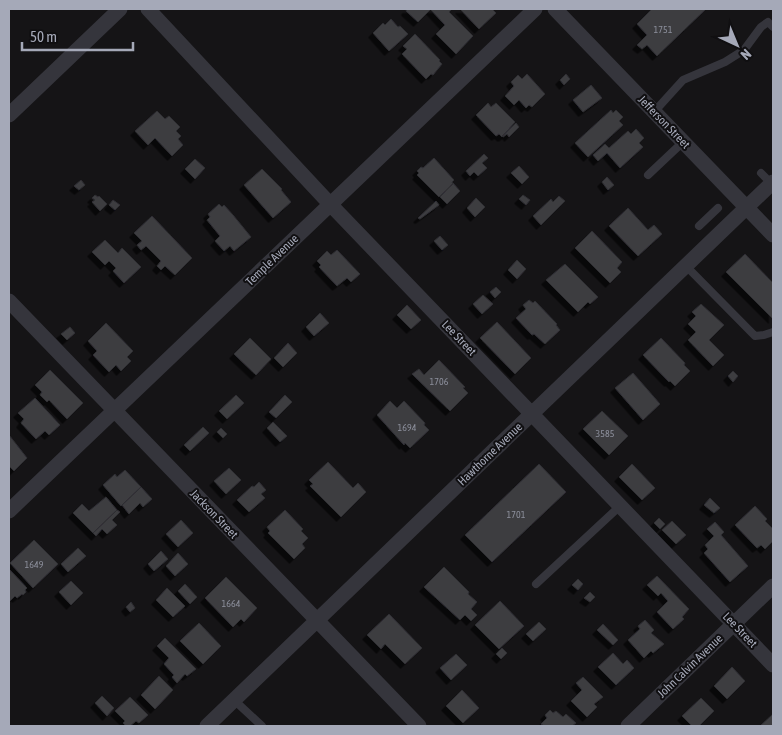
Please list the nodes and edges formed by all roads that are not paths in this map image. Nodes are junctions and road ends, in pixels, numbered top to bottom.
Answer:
1 (120, 9) edge
2 (148, 9) edge
3 (534, 9) edge
4 (556, 9) edge
5 (771, 24) edge
6 (654, 112) junction
7 (9, 115) edge
8 (683, 142) junction
9 (648, 175) dead end
10 (769, 180) edge
11 (330, 204) junction
12 (718, 208) dead end
13 (747, 208) junction
14 (773, 235) edge
15 (713, 240) junction
16 (686, 266) junction
17 (9, 301) edge
18 (773, 332) edge
19 (114, 410) junction
20 (532, 414) junction
21 (620, 506) junction
22 (9, 512) edge
23 (536, 584) dead end
24 (773, 586) edge
25 (317, 620) junction
26 (734, 624) junction
27 (773, 665) edge
28 (234, 700) junction
29 (207, 726) edge
30 (262, 726) edge
31 (419, 726) edge
32 (628, 726) edge

1 - 7 street
2 - 11 street, Lee Street
3 - 11 street, Temple Avenue
4 - 6 street, Jefferson Street
5 - 6 lane
6 - 8 street, Jefferson Street
8 - 9 lane
8 - 13 street, Jefferson Street
10 - 13 street, Hawthorne Avenue
11 - 19 street, Temple Avenue
11 - 20 street, Lee Street
12 - 15 lane
13 - 14 street, Jefferson Street
13 - 15 street, Hawthorne Avenue
15 - 16 street, Hawthorne Avenue
16 - 18 lane
16 - 20 street, Hawthorne Avenue
17 - 19 street, Jackson Street
19 - 22 street, Temple Avenue
19 - 25 street, Jackson Street
20 - 21 street, Lee Street
20 - 25 street, Hawthorne Avenue
21 - 23 lane
21 - 26 street, Lee Street
24 - 26 street, John Calvin Avenue
25 - 28 street, Hawthorne Avenue
25 - 31 street, Jackson Street
26 - 27 street, Lee Street
26 - 32 street, John Calvin Avenue
28 - 29 street, Hawthorne Avenue
28 - 30 lane

